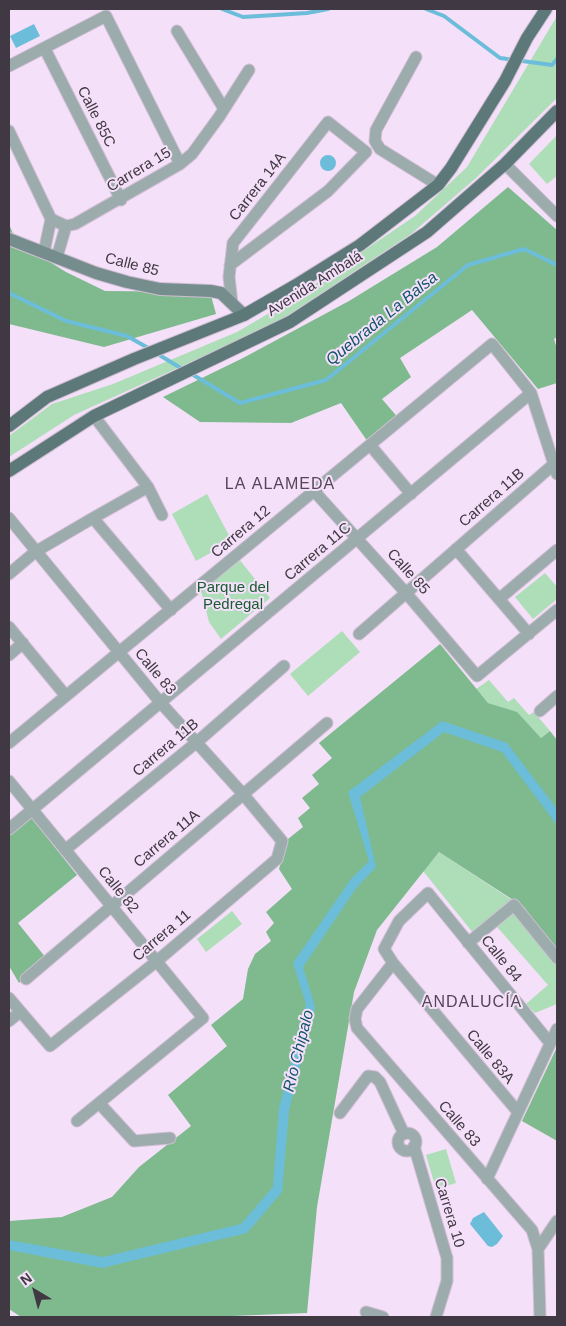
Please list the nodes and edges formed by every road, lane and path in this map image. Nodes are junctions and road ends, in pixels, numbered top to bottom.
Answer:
1 (546, 9) edge
2 (177, 31) dead end
3 (45, 48) junction
4 (416, 57) dead end
5 (9, 66) edge
6 (249, 70) dead end
7 (224, 109) junction
8 (557, 111) edge
9 (9, 131) edge
10 (180, 164) junction
11 (505, 164) junction
12 (438, 186) junction
13 (121, 200) junction
14 (557, 216) edge
15 (51, 219) junction
16 (66, 226) junction
17 (9, 239) edge
18 (44, 252) junction
19 (57, 257) junction
20 (230, 265) junction
21 (232, 303) junction
22 (244, 315) junction
23 (531, 393) junction
24 (94, 416) junction
25 (9, 426) edge
26 (370, 445) junction
27 (556, 469) edge
28 (9, 471) edge
29 (148, 487) junction
30 (314, 491) junction
31 (411, 494) junction
32 (162, 515) dead end
33 (9, 518) edge
34 (93, 518) junction
35 (357, 539) junction
36 (456, 549) junction
37 (557, 550) edge
38 (35, 552) junction
39 (9, 574) edge
40 (406, 593) junction
41 (499, 599) junction
42 (171, 610) junction
43 (557, 610) edge
44 (9, 627) edge
45 (359, 634) dead end
46 (529, 634) junction
47 (23, 643) junction
48 (119, 653) junction
49 (9, 655) edge
50 (284, 666) dead end
51 (66, 696) junction
52 (557, 696) edge
53 (160, 702) junction
54 (540, 711) dead end
55 (327, 722) dead end
56 (196, 742) junction
57 (9, 743) edge
58 (9, 782) edge
59 (243, 794) junction
60 (32, 810) junction
61 (9, 829) edge
62 (282, 841) joint
63 (65, 850) junction
64 (111, 906) junction
65 (468, 943) junction
66 (384, 950) joint
67 (557, 958) edge
68 (156, 961) junction
69 (393, 963) junction
70 (26, 979) dead end
71 (9, 998) edge
72 (20, 1012) junction
73 (9, 1021) edge
74 (557, 1029) edge
75 (550, 1043) junction
76 (98, 1103) junction
77 (518, 1112) junction
78 (340, 1113) dead end
79 (77, 1121) dead end
80 (170, 1138) dead end
81 (487, 1179) junction
82 (557, 1221) edge
83 (538, 1248) junction
84 (366, 1312) dead end
85 (383, 1317) edge
86 (436, 1317) edge
87 (540, 1317) edge

1 - 12 main road, Avenida Ambalá
2 - 7 street
3 - 5 street
3 - 10 street
3 - 13 street, Calle 85C
4 - 12 street
6 - 7 street, Carrera 15
7 - 10 street, Carrera 15
8 - 11 main road, Avenida Ambalá
9 - 15 street
10 - 13 street, Carrera 15
11 - 14 street
11 - 24 main road, Avenida Ambalá
12 - 22 main road, Avenida Ambalá
13 - 16 street, Carrera 15
15 - 16 street
15 - 18 street
16 - 19 street
17 - 18 street, Calle 85
18 - 19 street, Calle 85
19 - 21 street, Calle 85
20 - 20 street, Carrera 14A
20 - 21 street, Carrera 14A
21 - 22 street, Calle 85
22 - 25 main road, Avenida Ambalá
23 - 26 street, Carrera 12
23 - 27 street
23 - 31 street, Carrera 11C
24 - 28 main road, Avenida Ambalá
24 - 29 street
26 - 30 street, Carrera 12
26 - 31 street
27 - 36 street, Carrera 11B
29 - 32 street
29 - 34 street
30 - 35 street, Calle 85
30 - 42 street, Carrera 12
31 - 35 street, Carrera 11C
33 - 38 street, Calle 83
34 - 38 street
34 - 42 street
35 - 40 street, Calle 85
35 - 53 street, Carrera 11C
36 - 40 street, Carrera 11B
36 - 41 street
37 - 41 street
38 - 39 street
38 - 48 street, Calle 83
40 - 45 street, Carrera 11B
40 - 46 street, Calle 85
41 - 46 street
42 - 48 street, Carrera 12
43 - 46 street
44 - 47 street
47 - 49 street
47 - 51 street
48 - 51 street, Carrera 12
48 - 53 street, Calle 83
50 - 56 street, Carrera 11B
51 - 57 street, Carrera 12
52 - 54 street
53 - 56 street, Calle 83
53 - 60 street, Carrera 11C
55 - 59 street, Carrera 11A
56 - 59 street, Calle 83
56 - 63 street, Carrera 11B
58 - 60 street, Calle 82
59 - 62 street, Calle 83
59 - 64 street, Carrera 11A
60 - 61 street, Carrera 11C
60 - 63 street, Calle 82
62 - 68 street, Carrera 11
63 - 64 street, Calle 82
64 - 68 street, Calle 82
64 - 70 street, Carrera 11A
65 - 66 street, Calle 84
65 - 67 street
65 - 75 street, Calle 84
66 - 69 street, Calle 83A
68 - 72 street, Carrera 11
68 - 76 street, Calle 82
69 - 77 street, Calle 83A
69 - 81 street, Calle 83
71 - 72 street
72 - 73 street
74 - 75 street
75 - 77 street
76 - 79 street
76 - 80 street
77 - 81 street
78 - 86 street, Carrera 10
81 - 83 street, Calle 83
82 - 83 street
83 - 87 street
84 - 85 street

